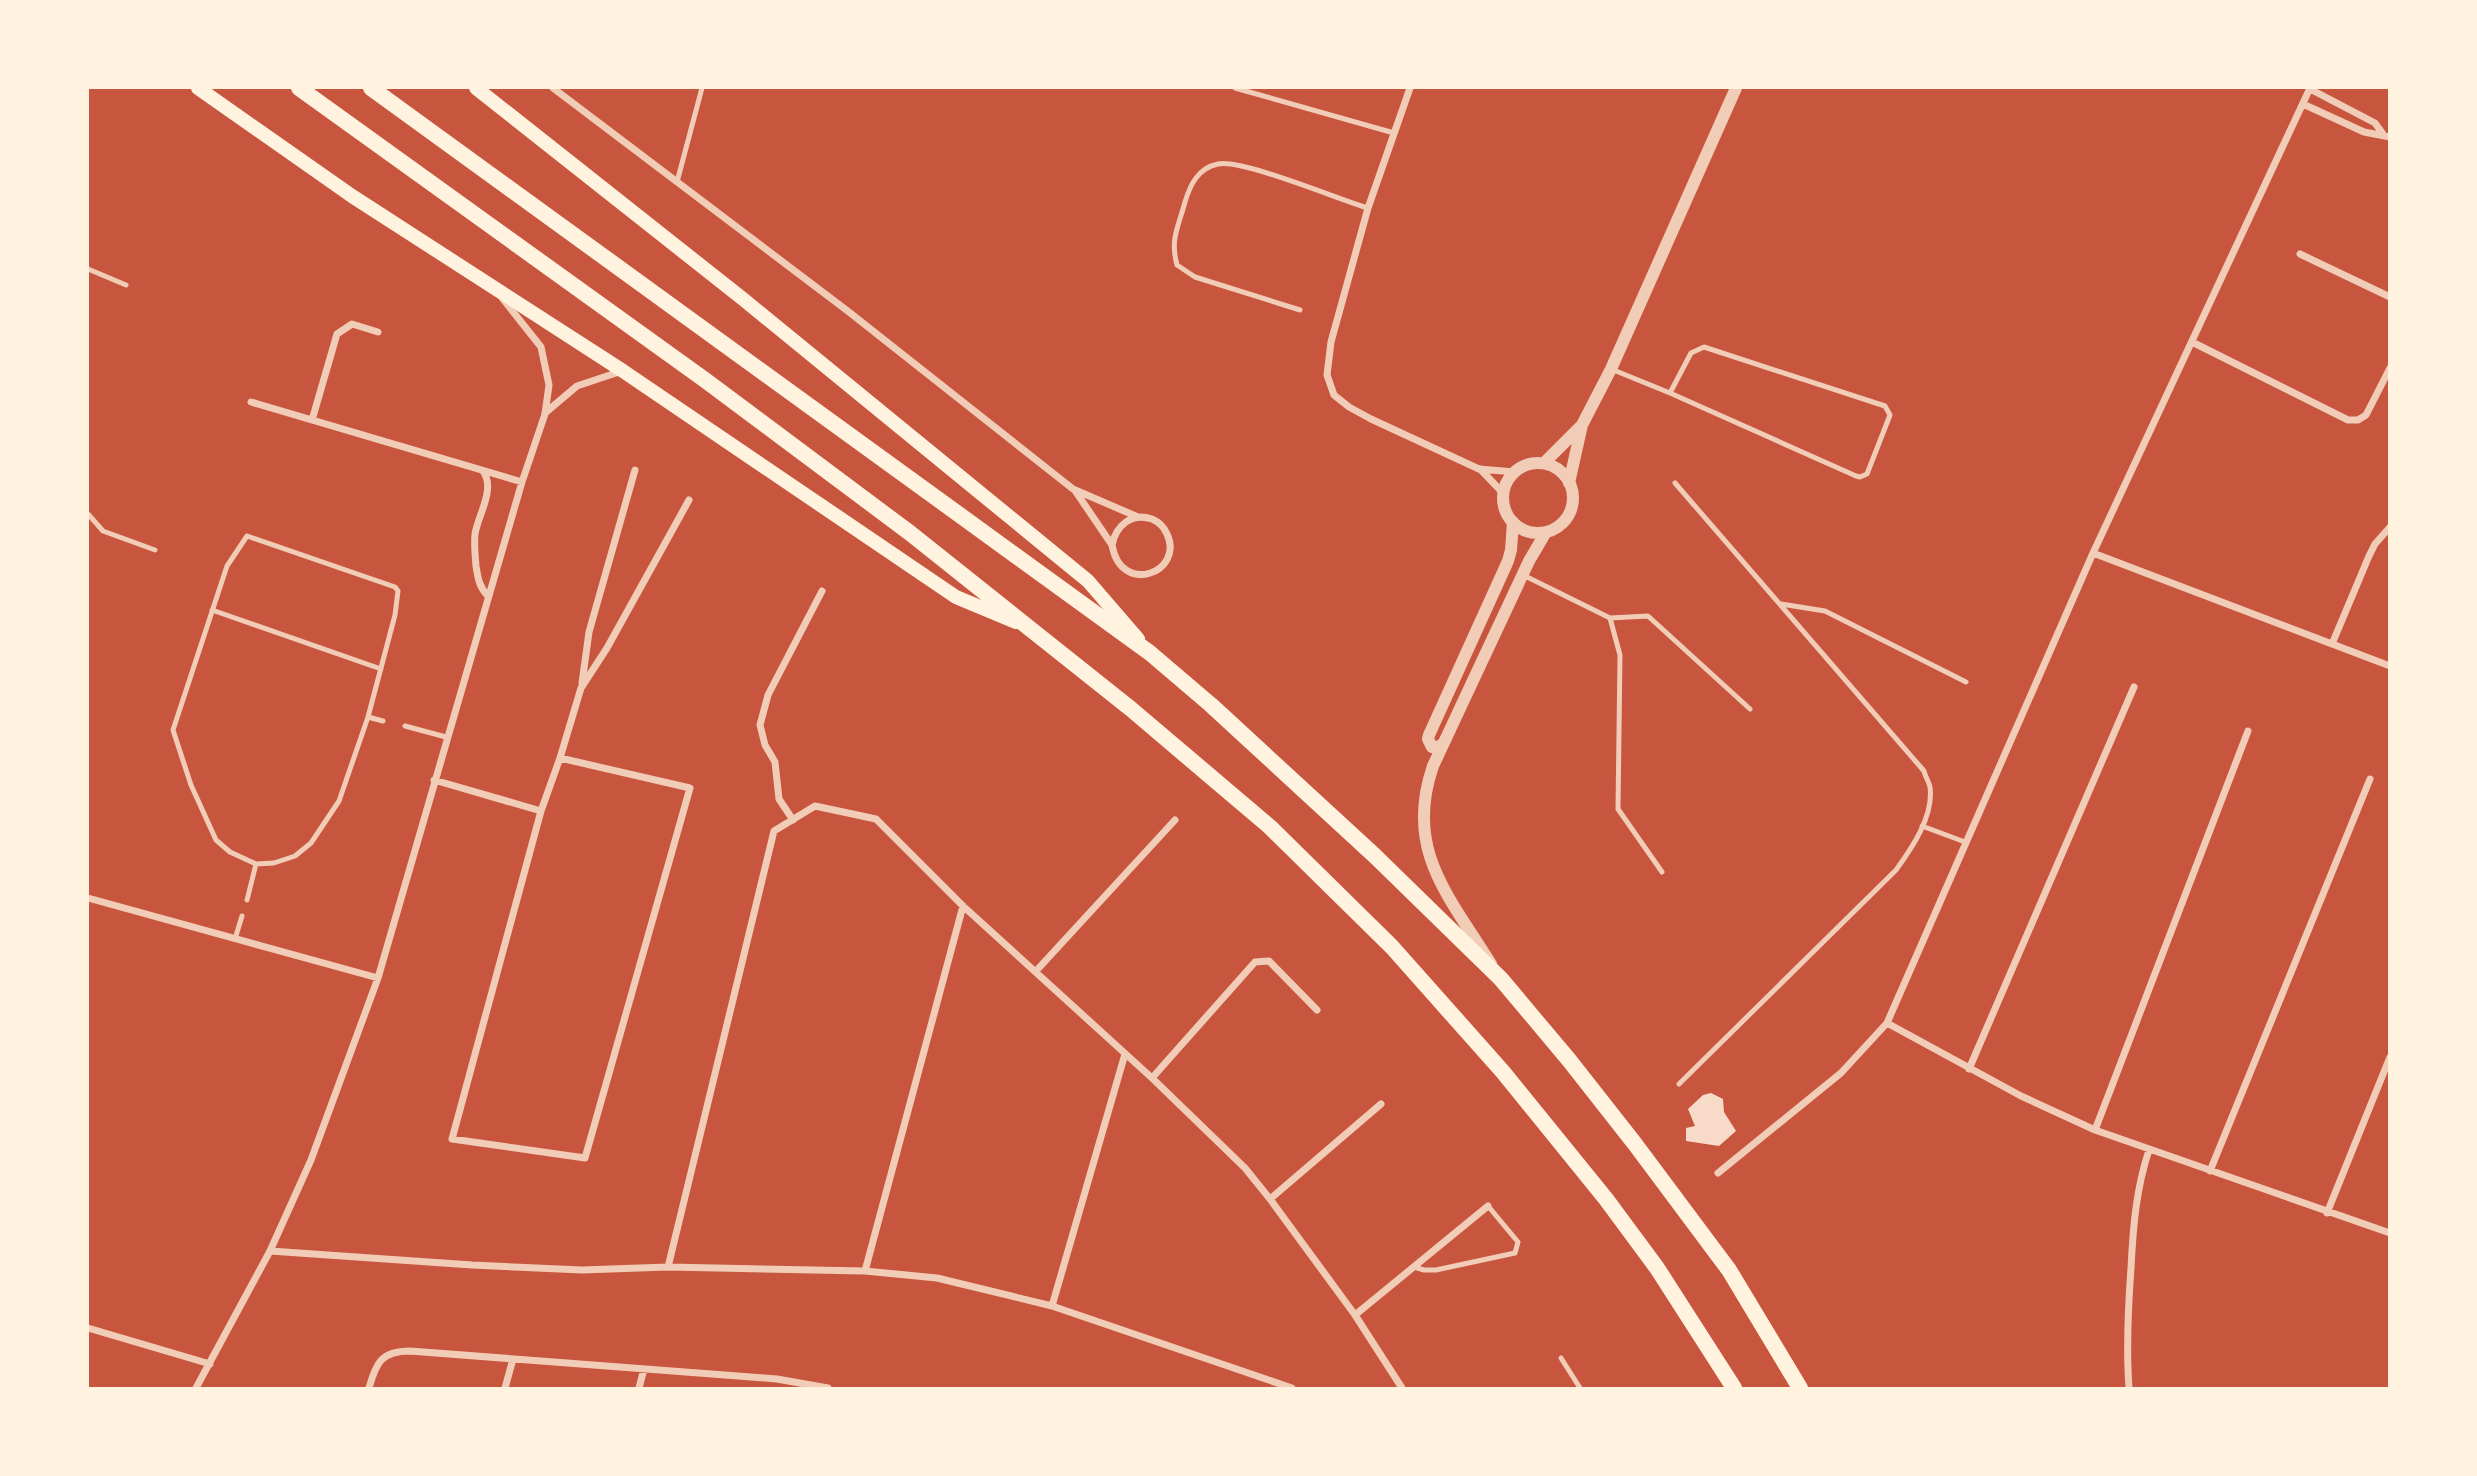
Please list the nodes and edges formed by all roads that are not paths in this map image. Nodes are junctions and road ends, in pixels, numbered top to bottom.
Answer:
1 (198, 88) edge
2 (299, 88) edge
3 (371, 88) edge
4 (476, 88) edge
5 (553, 88) edge
6 (702, 88) edge
7 (1236, 88) edge
8 (1410, 88) edge
9 (1736, 88) edge
10 (2310, 88) edge
11 (2303, 104) junction
12 (1394, 134) junction
13 (2386, 136) edge
14 (677, 182) junction
15 (1368, 208) junction
16 (2300, 254) dead end
17 (88, 270) edge
18 (126, 285) dead end
19 (499, 292) junction
20 (2389, 297) edge
21 (1300, 310) dead end
22 (378, 332) dead end
23 (2192, 342) junction
24 (2389, 368) edge
25 (1611, 369) junction
26 (623, 371) junction
27 (1670, 393) junction
28 (251, 402) dead end
29 (545, 414) junction
30 (312, 420) junction
31 (1582, 425) junction
32 (1544, 463) junction
33 (1479, 469) junction
34 (635, 470) dead end
35 (482, 471) junction
36 (1515, 472) junction
37 (522, 482) junction
38 (1569, 483) junction
39 (1675, 483) dead end
40 (1073, 489) junction
41 (1503, 493) junction
42 (689, 500) dead end
43 (88, 514) edge
44 (1138, 517) junction
45 (1513, 522) junction
46 (2389, 527) edge
47 (1546, 532) junction
48 (1112, 545) junction
49 (155, 550) dead end
50 (2093, 553) junction
51 (1523, 575) junction
52 (822, 591) dead end
53 (488, 596) junction
54 (1781, 604) junction
55 (212, 610) junction
56 (1610, 618) junction
57 (1026, 626) junction
58 (2332, 645) junction
59 (1150, 653) junction
60 (2389, 666) edge
61 (381, 669) junction
62 (1966, 682) dead end
63 (2134, 687) dead end
64 (581, 688) junction
65 (1750, 709) dead end
66 (368, 717) junction
67 (383, 720) dead end
68 (405, 726) dead end
69 (2249, 731) dead end
70 (446, 737) junction
71 (1444, 743) junction
72 (560, 758) junction
73 (2370, 779) dead end
74 (433, 780) junction
75 (541, 811) junction
76 (793, 820) junction
77 (1174, 820) dead end
78 (1922, 826) junction
79 (1965, 842) junction
80 (256, 864) junction
81 (1662, 872) dead end
82 (88, 898) edge
83 (247, 900) dead end
84 (962, 906) junction
85 (242, 916) dead end
86 (235, 939) junction
87 (1037, 971) junction
88 (378, 978) junction
89 (1501, 979) junction
90 (1317, 1010) dead end
91 (1887, 1023) junction
92 (1125, 1054) junction
93 (2389, 1057) edge
94 (1969, 1069) junction
95 (1152, 1078) junction
96 (1679, 1084) dead end
97 (1381, 1104) dead end
98 (2095, 1130) junction
99 (2149, 1150) junction
100 (2210, 1171) junction
101 (1718, 1173) dead end
102 (1270, 1199) junction
103 (1488, 1206) joint
104 (2327, 1213) junction
105 (2389, 1233) edge
106 (270, 1251) junction
107 (668, 1267) junction
108 (1414, 1267) junction
109 (864, 1271) junction
110 (1052, 1306) junction
111 (1356, 1315) junction
112 (88, 1328) edge
113 (1561, 1358) dead end
114 (513, 1359) junction
115 (210, 1364) junction
116 (644, 1369) junction
117 (777, 1379) junction
118 (196, 1388) edge
119 (369, 1388) edge
120 (505, 1388) edge
121 (639, 1388) edge
122 (775, 1388) edge
123 (828, 1388) edge
124 (1292, 1388) edge
125 (1402, 1388) edge
126 (1580, 1388) edge
127 (1734, 1388) edge
128 (1800, 1388) edge
129 (2129, 1388) edge

1 - 19 main road
2 - 57 highway
3 - 59 highway
4 - 59 main road
5 - 14 street
6 - 14 lane
7 - 12 lane
8 - 12 street
9 - 25 street
10 - 11 street
10 - 13 street
11 - 13 street
11 - 23 street
12 - 15 street
14 - 40 street
15 - 21 lane
15 - 33 street
16 - 20 street
17 - 18 lane
19 - 26 main road
19 - 29 street
22 - 30 street
23 - 24 street
23 - 50 street
25 - 27 lane
25 - 31 street
26 - 29 street
26 - 57 main road
27 - 27 lane
28 - 30 street
29 - 37 street
30 - 35 street
31 - 32 street
31 - 38 street
32 - 36 street
32 - 38 street
33 - 36 street
33 - 41 street
34 - 64 street
35 - 37 street
35 - 53 street
36 - 41 street
37 - 53 street
38 - 47 street
39 - 54 lane
40 - 44 street
40 - 48 street
41 - 45 street
42 - 64 street
43 - 49 lane
44 - 48 street
44 - 48 street
45 - 47 street
45 - 71 street
46 - 58 street
47 - 51 street
50 - 58 street
50 - 79 street
51 - 56 lane
51 - 71 street
52 - 76 street
53 - 70 street
54 - 62 lane
54 - 78 lane
55 - 61 lane
55 - 61 lane
55 - 80 lane
56 - 65 lane
56 - 81 lane
57 - 127 highway
58 - 60 street
59 - 89 highway
61 - 66 lane
63 - 94 street
64 - 72 street
66 - 67 lane
66 - 80 lane
68 - 70 lane
69 - 98 street
70 - 74 street
71 - 89 street
72 - 75 street
72 - 75 street
73 - 100 street
74 - 75 street
74 - 88 street
76 - 84 street
76 - 107 street
77 - 87 street
78 - 79 lane
78 - 96 lane
79 - 91 street
80 - 83 lane
82 - 86 street
84 - 87 street
84 - 109 street
85 - 86 lane
86 - 88 street
87 - 92 street
88 - 106 street
89 - 128 highway
90 - 95 street
91 - 94 street
91 - 101 street
92 - 95 street
92 - 110 street
93 - 104 street
94 - 98 street
95 - 102 street
97 - 102 street
98 - 99 street
99 - 100 street
99 - 129 street
100 - 104 street
102 - 111 street
103 - 108 street
103 - 108 lane
104 - 105 street
106 - 107 street
106 - 115 street
107 - 109 street
108 - 111 street
109 - 110 street
110 - 124 street
111 - 125 street
112 - 115 street
113 - 126 lane
114 - 116 street
114 - 119 street
114 - 120 street
115 - 118 street
116 - 117 street
116 - 121 street
117 - 122 street
117 - 123 street

